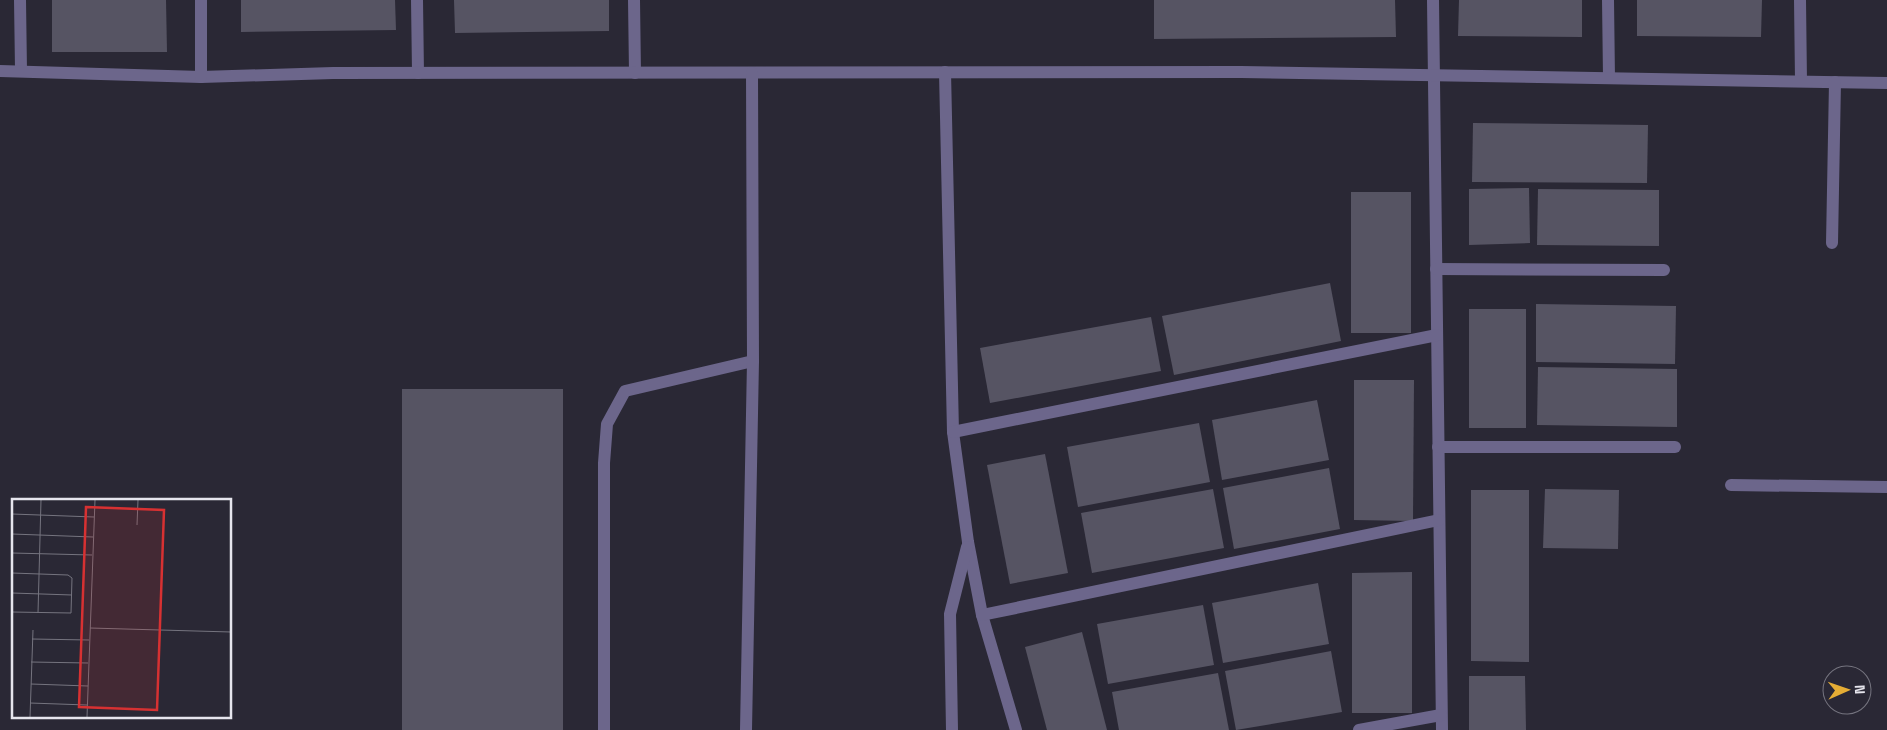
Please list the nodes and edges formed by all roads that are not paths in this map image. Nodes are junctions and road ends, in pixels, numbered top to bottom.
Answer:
1 (20, 0) edge
2 (201, 0) edge
3 (417, 0) edge
4 (634, 0) edge
5 (1433, 0) edge
6 (1608, 0) edge
7 (1800, 0) edge
8 (21, 70) junction
9 (0, 71) edge
10 (418, 72) junction
11 (946, 72) junction
12 (635, 73) junction
13 (752, 73) junction
14 (1434, 75) junction
15 (201, 76) junction
16 (1609, 78) junction
17 (1801, 81) junction
18 (1835, 82) junction
19 (1887, 82) edge
20 (1832, 243) dead end
21 (1436, 269) junction
22 (1664, 270) dead end
23 (1437, 335) junction
24 (753, 361) junction
25 (953, 432) junction
26 (1438, 447) junction
27 (1675, 447) dead end
28 (1731, 485) dead end
29 (1887, 487) edge
30 (1439, 520) junction
31 (968, 542) junction
32 (982, 614) junction
33 (1441, 715) junction
34 (604, 730) edge
35 (746, 730) edge
36 (952, 730) edge
37 (1016, 730) edge
38 (1359, 730) edge
39 (1442, 730) edge

1 - 8 street
2 - 15 street
3 - 10 street
4 - 12 street
5 - 14 street
6 - 16 street
7 - 17 street
8 - 9 street
8 - 15 street
10 - 12 street
10 - 15 street
11 - 13 street
11 - 14 street
11 - 25 street
12 - 13 street
13 - 24 street
14 - 16 street
14 - 21 street
16 - 17 street
17 - 18 street
18 - 19 street
18 - 20 street
21 - 22 street
21 - 23 street
23 - 25 street
23 - 26 street
24 - 34 street
24 - 35 street
25 - 31 street
26 - 27 street
26 - 30 street
28 - 29 street
30 - 32 street
30 - 33 street
31 - 32 street
31 - 36 street
32 - 37 street
33 - 38 street
33 - 39 street

